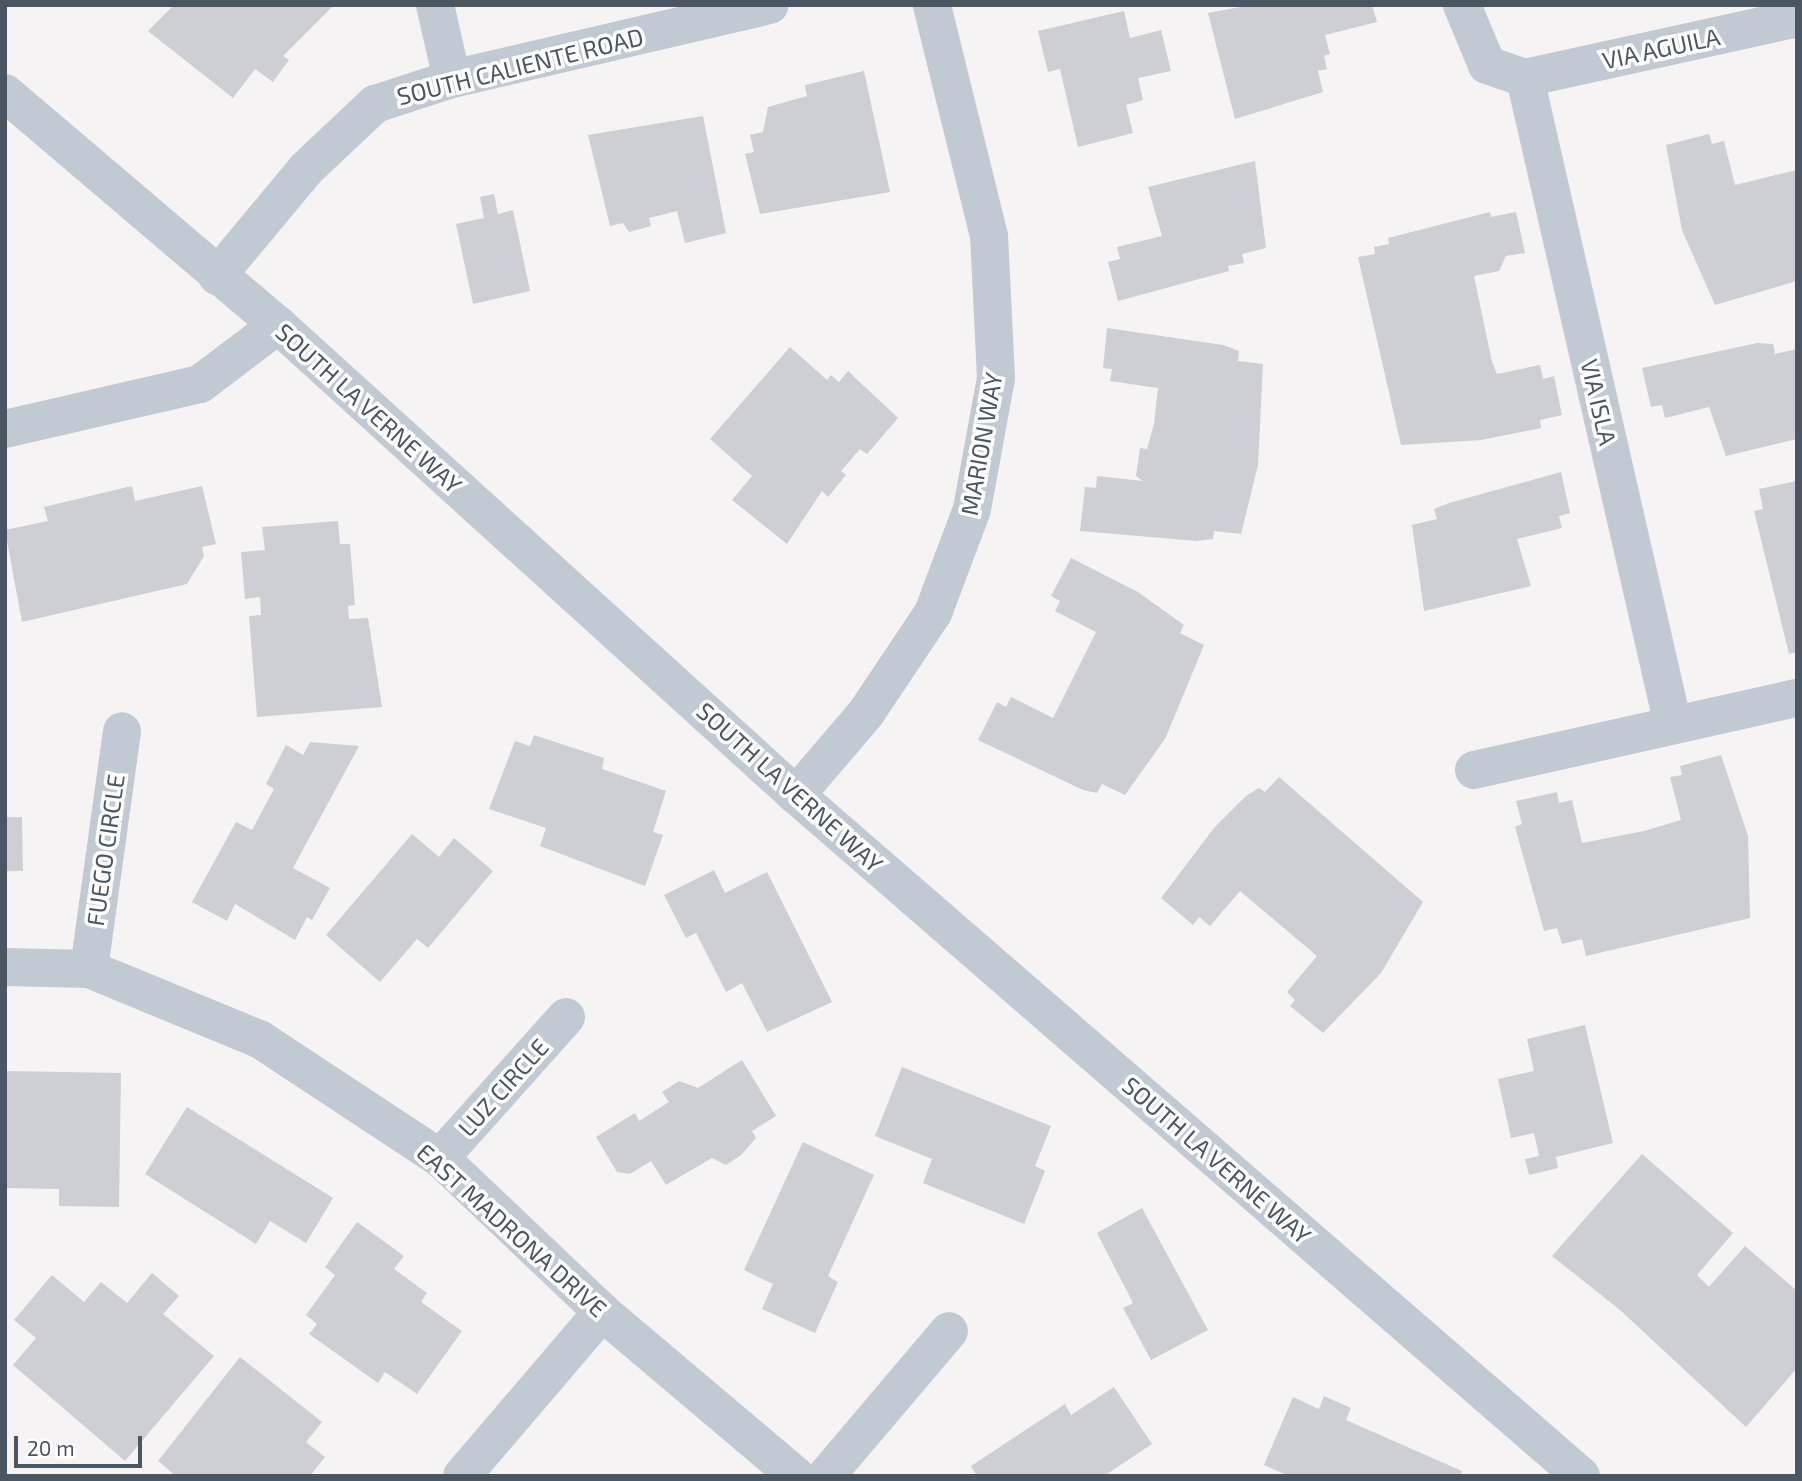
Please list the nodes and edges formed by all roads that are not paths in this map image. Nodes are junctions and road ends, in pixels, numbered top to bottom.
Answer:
1 (435, 5) edge
2 (770, 5) edge
3 (932, 5) edge
4 (1462, 5) edge
5 (1797, 18) edge
6 (1525, 78) junction
7 (452, 79) junction
8 (5, 93) edge
9 (216, 276) junction
10 (278, 325) junction
11 (5, 429) edge
12 (1797, 698) edge
13 (1673, 725) junction
14 (122, 731) dead end
15 (1474, 770) dead end
16 (796, 795) junction
17 (5, 967) edge
18 (89, 969) junction
19 (566, 1017) dead end
20 (440, 1158) junction
21 (602, 1312) junction
22 (949, 1331) dead end
23 (462, 1476) edge
24 (796, 1476) edge
25 (826, 1476) edge
26 (1581, 1476) edge

1 - 7 street
2 - 7 street, SOUTH CALIENTE ROAD
3 - 16 street, MARION WAY
4 - 6 street
5 - 6 street, VIA AGUILA
6 - 13 street, VIA ISLA
7 - 9 street, SOUTH CALIENTE ROAD
8 - 9 street, SOUTH LA VERNE WAY
9 - 10 street, SOUTH LA VERNE WAY
10 - 11 street
10 - 16 street, SOUTH LA VERNE WAY
12 - 13 street
13 - 15 street
14 - 18 street, FUEGO CIRCLE
16 - 26 street, SOUTH LA VERNE WAY
17 - 18 street
18 - 20 street, EAST MADRONA DRIVE
19 - 20 street, LUZ CIRCLE
20 - 21 street, EAST MADRONA DRIVE
21 - 23 street
21 - 24 street, EAST MADRONA DRIVE
22 - 25 street

